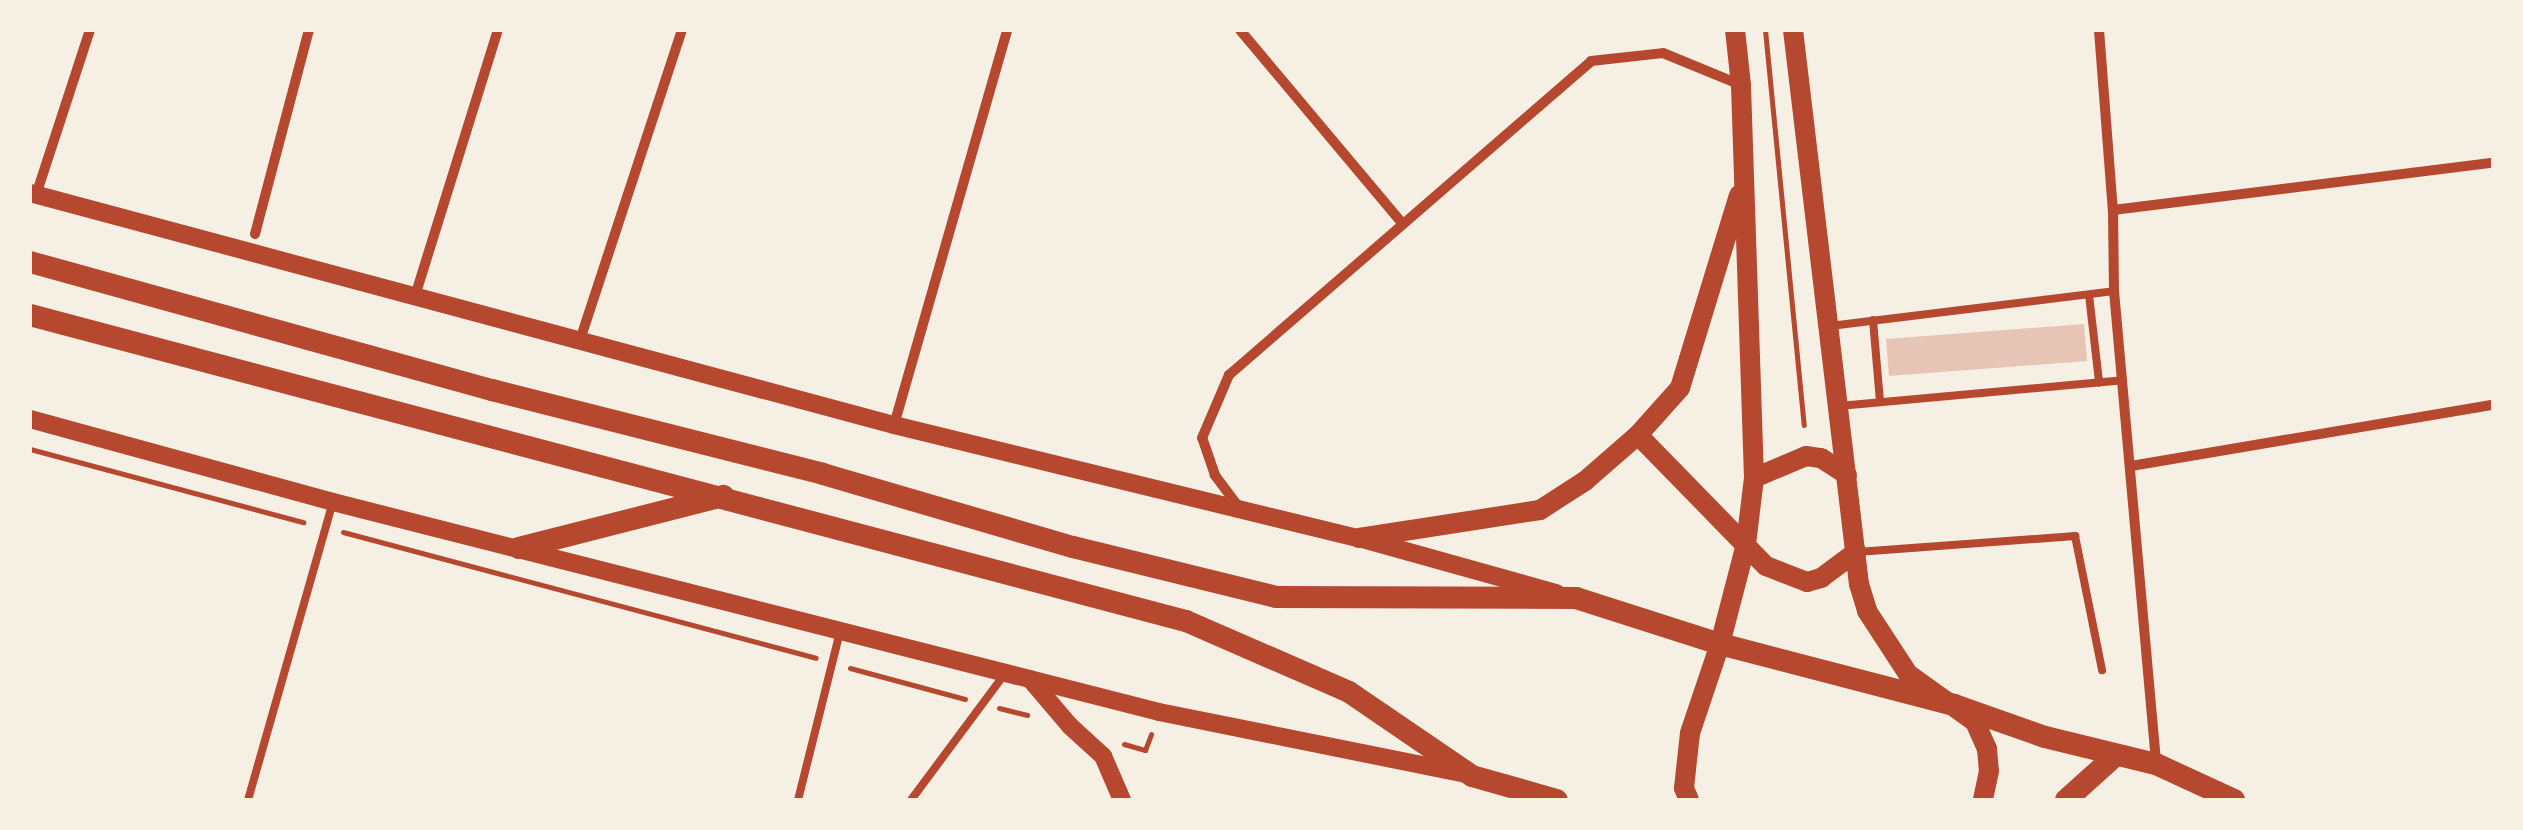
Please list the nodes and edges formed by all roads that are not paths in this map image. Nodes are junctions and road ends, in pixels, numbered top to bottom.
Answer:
1 (90, 30) edge
2 (309, 30) edge
3 (498, 30) edge
4 (682, 30) edge
5 (1008, 30) edge
6 (1240, 30) edge
7 (1736, 30) edge
8 (1793, 30) edge
9 (2099, 30) edge
10 (1742, 84) junction
11 (2493, 164) edge
12 (1744, 179) junction
13 (33, 194) edge
14 (2113, 210) junction
15 (1401, 222) junction
16 (255, 234) dead end
17 (30, 262) edge
18 (2114, 291) junction
19 (2089, 295) junction
20 (415, 296) junction
21 (30, 315) edge
22 (1872, 320) junction
23 (1829, 326) junction
24 (580, 340) junction
25 (2122, 380) junction
26 (2099, 382) junction
27 (1880, 402) junction
28 (2493, 405) edge
29 (1839, 406) junction
30 (30, 419) edge
31 (894, 425) junction
32 (1638, 435) junction
33 (2131, 466) junction
34 (1847, 476) junction
35 (1754, 478) junction
36 (725, 495) junction
37 (334, 502) junction
38 (1241, 511) junction
39 (1359, 538) junction
40 (1746, 544) junction
41 (518, 548) junction
42 (1856, 552) junction
43 (1576, 598) junction
44 (840, 630) junction
45 (1720, 644) junction
46 (2102, 670) dead end
47 (1006, 672) junction
48 (1030, 678) junction
49 (1954, 705) junction
50 (2116, 755) junction
51 (2156, 764) junction
52 (1472, 776) junction
53 (248, 800) edge
54 (798, 800) edge
55 (911, 800) edge
56 (1122, 800) edge
57 (1557, 800) edge
58 (1689, 800) edge
59 (1983, 800) edge
60 (2066, 800) edge
61 (2234, 800) edge

1 - 13 street
2 - 16 street
3 - 20 street
4 - 24 street
5 - 31 street
6 - 15 street
7 - 10 main road
8 - 23 main road
9 - 14 street
10 - 12 main road
10 - 15 street
11 - 14 street
12 - 32 main road
12 - 35 main road
13 - 20 street
14 - 18 street
15 - 38 street
17 - 43 main road
18 - 19 lane
18 - 25 street
19 - 22 lane
19 - 26 lane
20 - 24 street
21 - 36 main road
22 - 23 lane
22 - 27 lane
23 - 29 main road
24 - 31 street
25 - 26 lane
25 - 33 street
26 - 27 lane
27 - 29 lane
28 - 33 street
29 - 34 main road
30 - 37 street
31 - 38 street
32 - 39 main road
32 - 40 main road
33 - 51 street
34 - 35 main road
34 - 42 main road
35 - 40 main road
36 - 41 main road
36 - 52 main road
37 - 41 street
37 - 53 lane
38 - 39 street
39 - 43 street
40 - 42 main road
40 - 45 main road
41 - 44 street
42 - 46 lane
42 - 49 main road
43 - 45 main road
44 - 47 street
44 - 54 lane
45 - 49 main road
45 - 58 main road
47 - 48 street
47 - 55 lane
48 - 52 street
48 - 56 street
49 - 50 main road
49 - 59 main road
50 - 51 main road
50 - 60 main road
51 - 61 main road
52 - 57 main road

